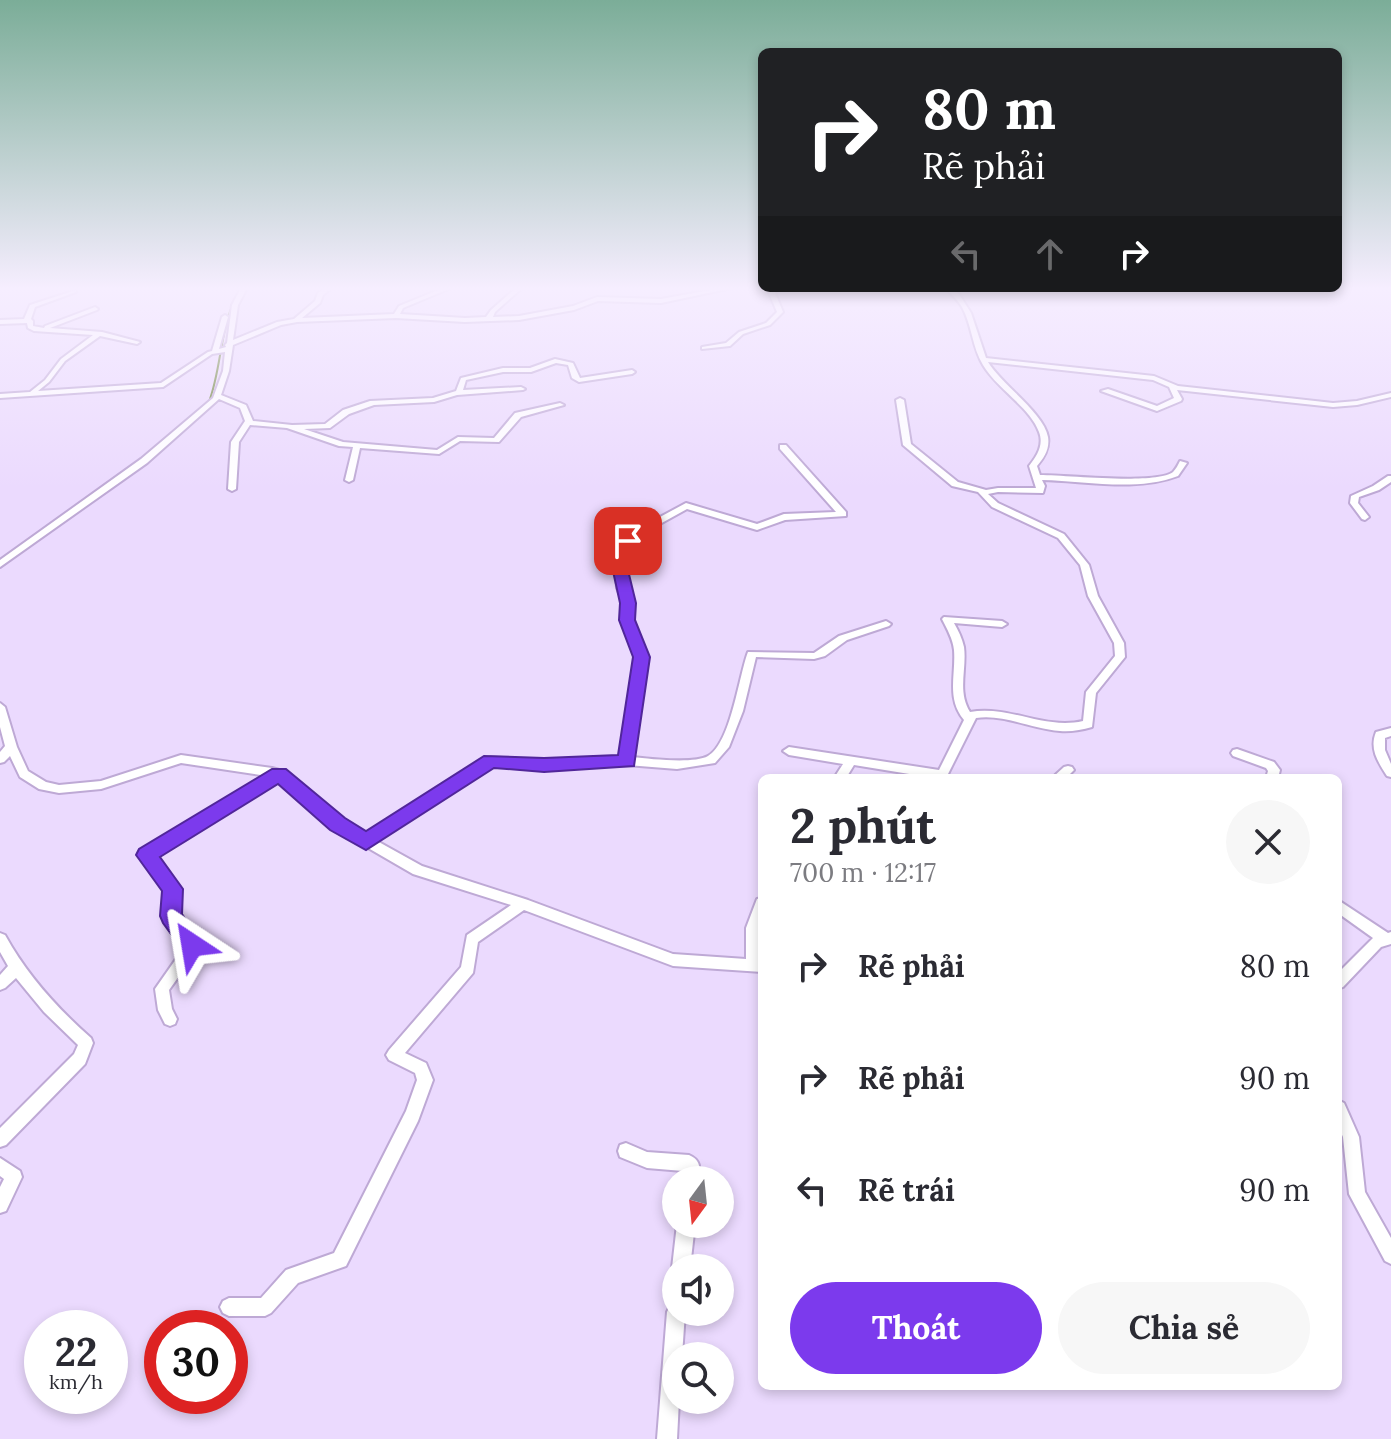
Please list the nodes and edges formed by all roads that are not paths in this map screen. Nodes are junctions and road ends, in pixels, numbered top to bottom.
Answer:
1 (70, 355) edge
2 (213, 355) edge
3 (222, 355) edge
4 (983, 355) edge
5 (984, 360) junction
6 (632, 372) dead end
7 (1172, 387) junction
8 (521, 389) dead end
9 (1105, 391) dead end
10 (32, 393) junction
11 (457, 393) junction
12 (1391, 395) edge
13 (0, 396) edge
14 (218, 396) junction
15 (900, 400) dead end
16 (560, 405) dead end
17 (248, 422) junction
18 (292, 427) junction
19 (357, 446) junction
20 (783, 447) dead end
21 (1183, 463) dead end
22 (1037, 477) junction
23 (1391, 478) edge
24 (349, 480) dead end
25 (232, 489) dead end
26 (983, 491) junction
27 (1365, 517) dead end
28 (0, 564) edge
29 (886, 624) dead end
30 (1002, 624) dead end
31 (0, 707) edge
32 (969, 718) junction
33 (1391, 732) edge
34 (11, 747) junction
35 (789, 751) dead end
36 (1237, 753) dead end
37 (0, 759) edge
38 (851, 760) junction
39 (627, 761) junction
40 (1391, 773) edge
41 (279, 774) junction
42 (842, 774) edge
43 (933, 774) edge
44 (946, 774) edge
45 (1273, 774) edge
46 (366, 842) junction
47 (523, 904) junction
48 (1342, 909) edge
49 (758, 914) edge
50 (1388, 938) edge
51 (0, 939) edge
52 (757, 965) edge
53 (15, 969) junction
54 (1342, 979) edge
55 (0, 984) edge
56 (170, 1019) dead end
57 (1342, 1117) edge
58 (0, 1139) edge
59 (626, 1151) dead end
60 (0, 1166) edge
61 (692, 1166) edge
62 (0, 1205) edge
63 (1391, 1255) edge
64 (229, 1307) dead end
65 (675, 1326) edge
66 (667, 1439) edge

1 - 10 street
2 - 10 street
3 - 14 street
4 - 5 street
5 - 7 street
5 - 22 street
6 - 11 street
7 - 9 street
7 - 12 street
8 - 11 street
10 - 13 street
11 - 18 street
14 - 17 street
14 - 28 street
15 - 26 street
16 - 19 street
17 - 18 street
17 - 25 street
18 - 19 street
19 - 24 street
20 - 39 street
21 - 22 street
22 - 26 street
23 - 27 street
26 - 32 street
29 - 39 street
30 - 32 street
31 - 34 street
32 - 44 street
33 - 40 street
34 - 37 street
34 - 41 street
35 - 38 street
36 - 45 street
38 - 42 street
38 - 43 street
39 - 46 street
41 - 46 street
41 - 56 street
46 - 47 street
47 - 52 street
47 - 64 street
48 - 50 street
49 - 52 street
50 - 54 street
51 - 53 street
53 - 55 street
53 - 58 street
57 - 63 street
59 - 61 street
60 - 62 street
65 - 66 street

